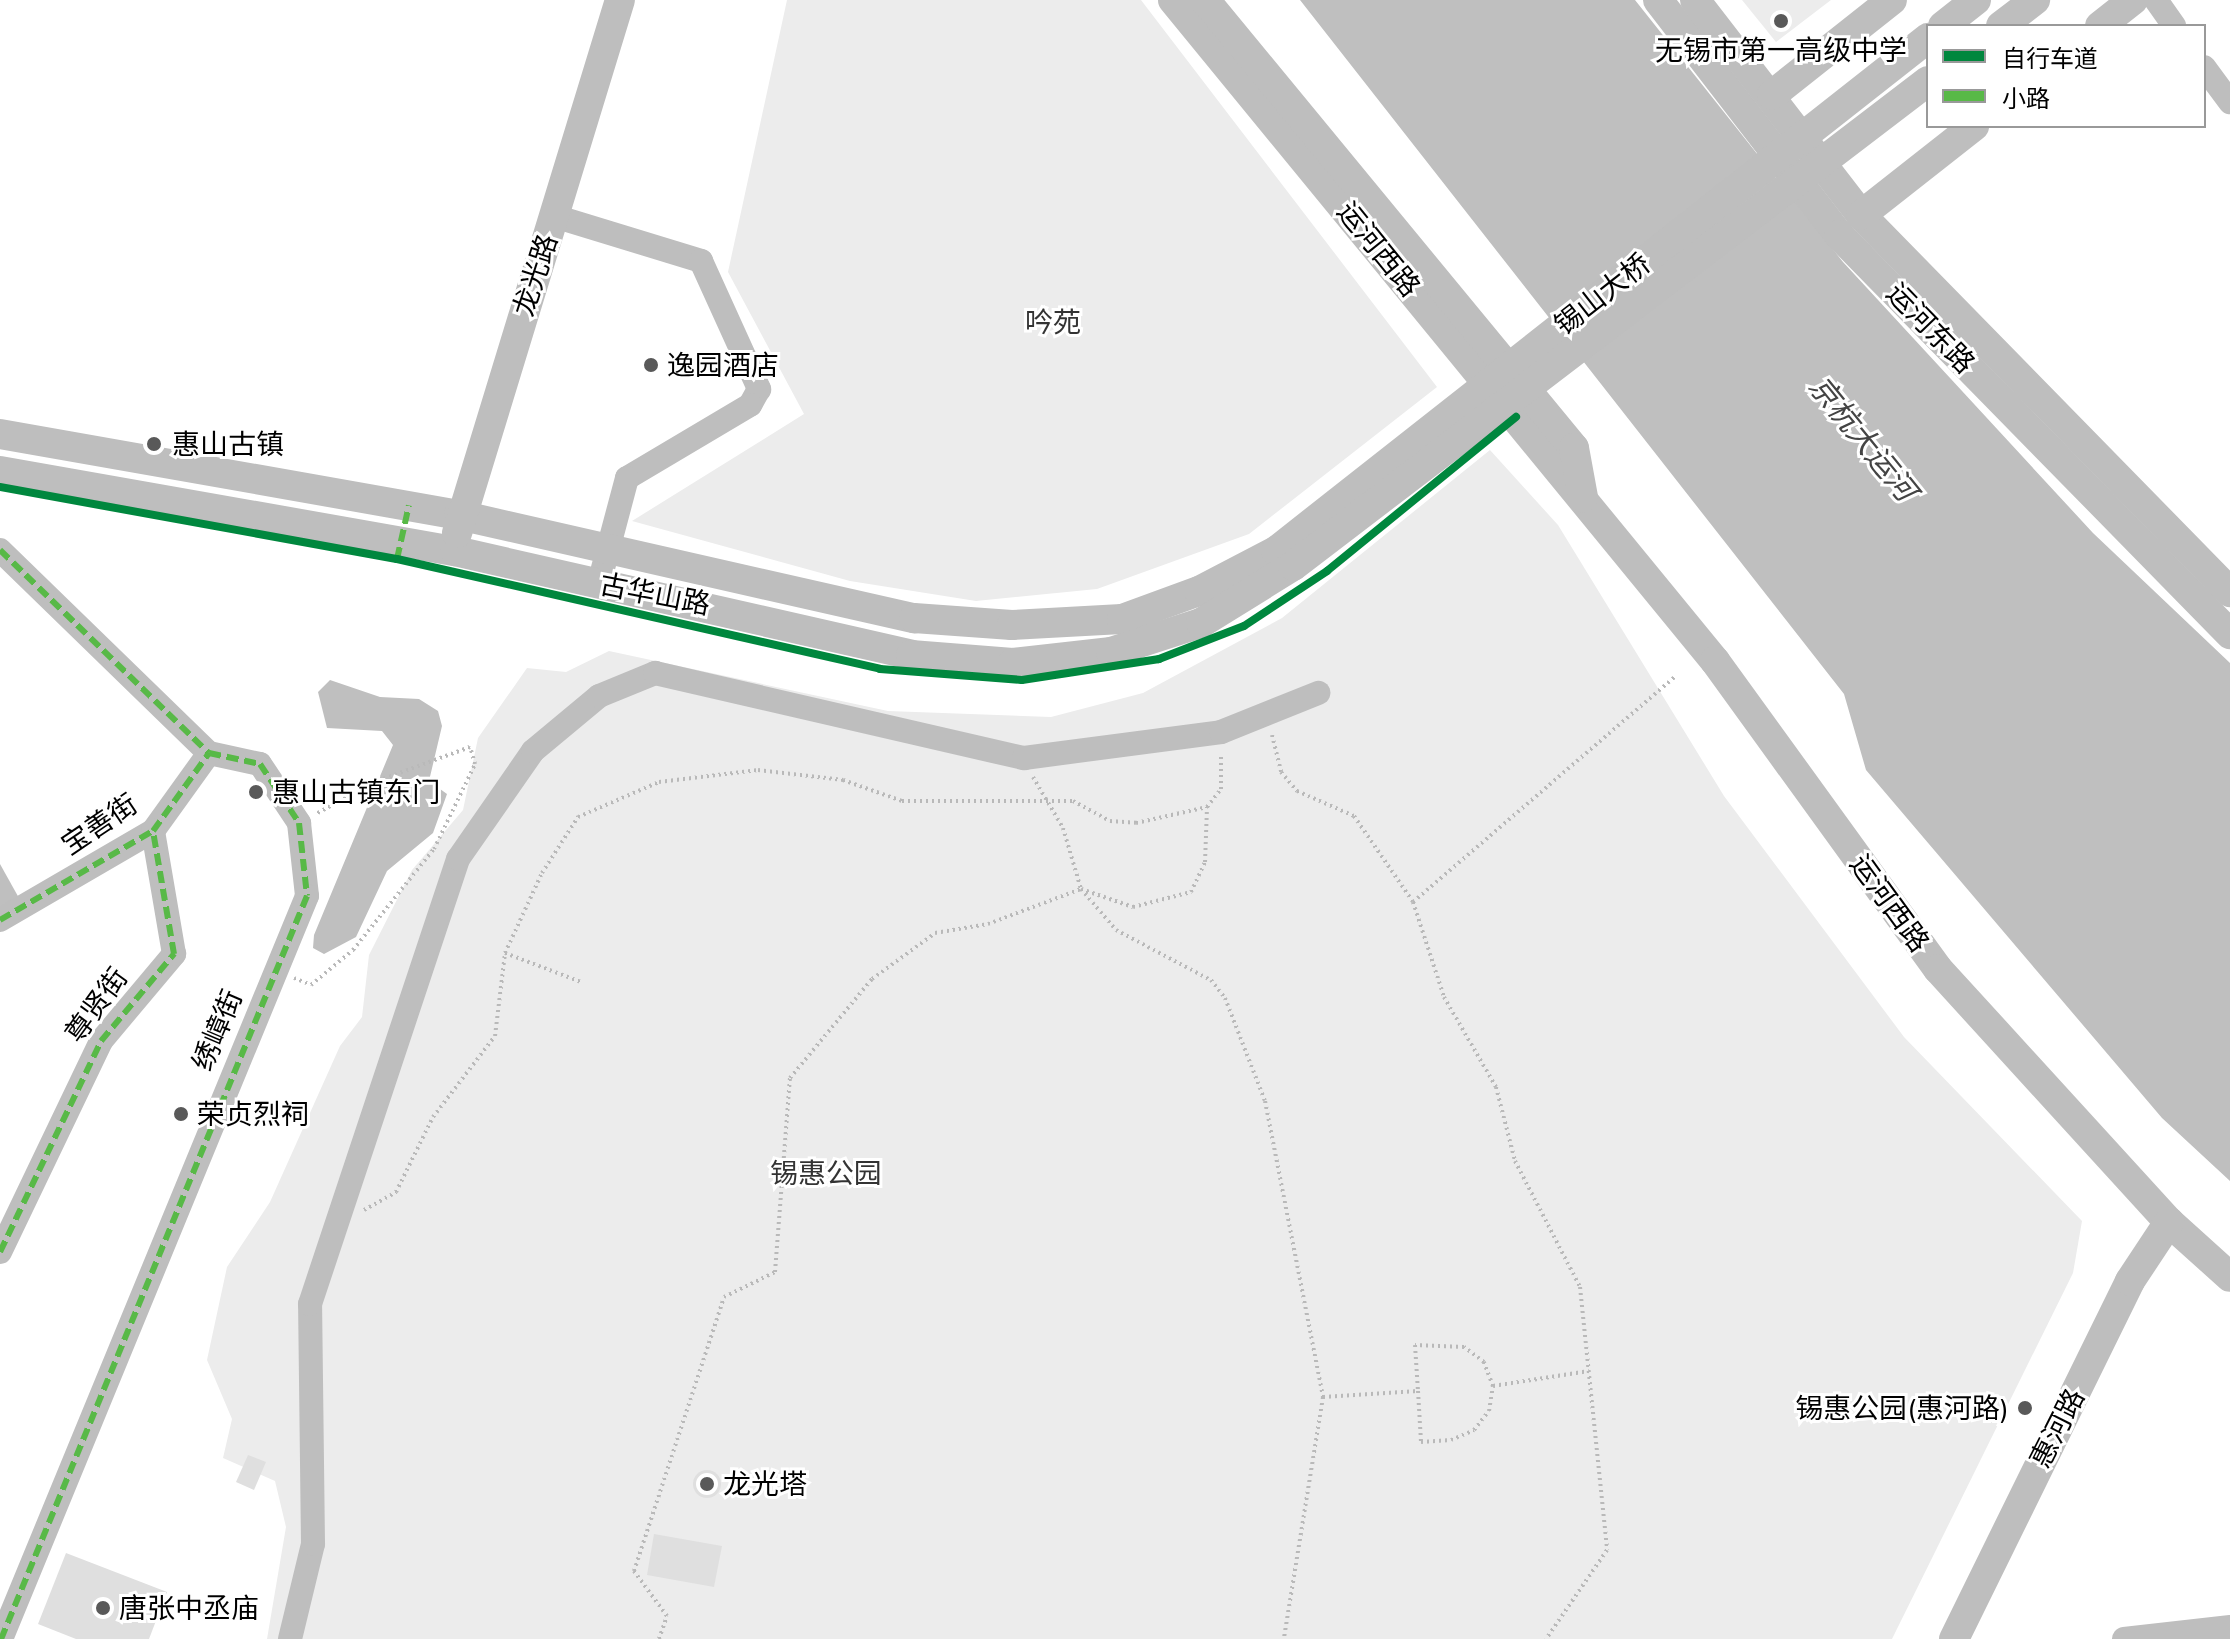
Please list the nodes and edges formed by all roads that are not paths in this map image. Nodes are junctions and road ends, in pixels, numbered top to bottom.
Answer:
1 (620, 0) edge
2 (1173, 0) edge
3 (1205, 0) edge
4 (1658, 0) edge
5 (1695, 0) edge
6 (1892, 0) edge
7 (1976, 0) edge
8 (2035, 0) edge
9 (2133, 0) edge
10 (2156, 0) edge
11 (1946, 24) edge
12 (2004, 24) edge
13 (2103, 24) edge
14 (2173, 24) edge
15 (1926, 40) edge
16 (2206, 70) edge
17 (1926, 82) edge
18 (1772, 95) junction
19 (2230, 102) edge
20 (1971, 128) edge
21 (1861, 215) junction
22 (554, 216) junction
23 (0, 434) edge
24 (0, 471) edge
25 (1583, 499) junction
26 (459, 515) junction
27 (605, 546) junction
28 (0, 550) edge
29 (455, 551) junction
30 (1285, 559) junction
31 (599, 583) junction
32 (2230, 592) edge
33 (2230, 634) edge
34 (1318, 693) dead end
35 (209, 753) junction
36 (153, 831) junction
37 (0, 920) edge
38 (2169, 1222) junction
39 (0, 1252) edge
40 (2230, 1277) edge
41 (2230, 1627) edge
42 (1, 1639) edge
43 (290, 1639) edge
44 (1954, 1639) edge
45 (2124, 1639) edge

1 - 22 main road, 龙光路
2 - 25 main road, 运河西路
3 - 25 main road, 运河西路
4 - 33 main road, 运河东路
5 - 18 main road, 运河东路
6 - 18 main road
7 - 11 main road
8 - 12 main road
9 - 13 main road
10 - 14 street
15 - 30 main road, 锡山大桥
16 - 19 street
17 - 30 main road, 锡山大桥
18 - 21 main road, 运河东路
20 - 21 main road
21 - 32 main road, 运河东路
22 - 26 main road, 龙光路
22 - 27 street
23 - 26 main road, 古华山路
24 - 29 main road, 古华山路
25 - 38 main road, 运河西路
26 - 27 main road, 古华山路
26 - 29 main road, 龙光路
27 - 30 main road, 古华山路
27 - 31 street
28 - 35 street
29 - 31 main road, 古华山路
30 - 31 main road, 古华山路
34 - 43 street
35 - 36 street, 宝善街
35 - 42 street, 绣嶂街
36 - 37 street, 宝善街
36 - 39 street, 尊贤街
38 - 40 main road, 运河西路
38 - 44 main road, 惠河路
41 - 45 street

